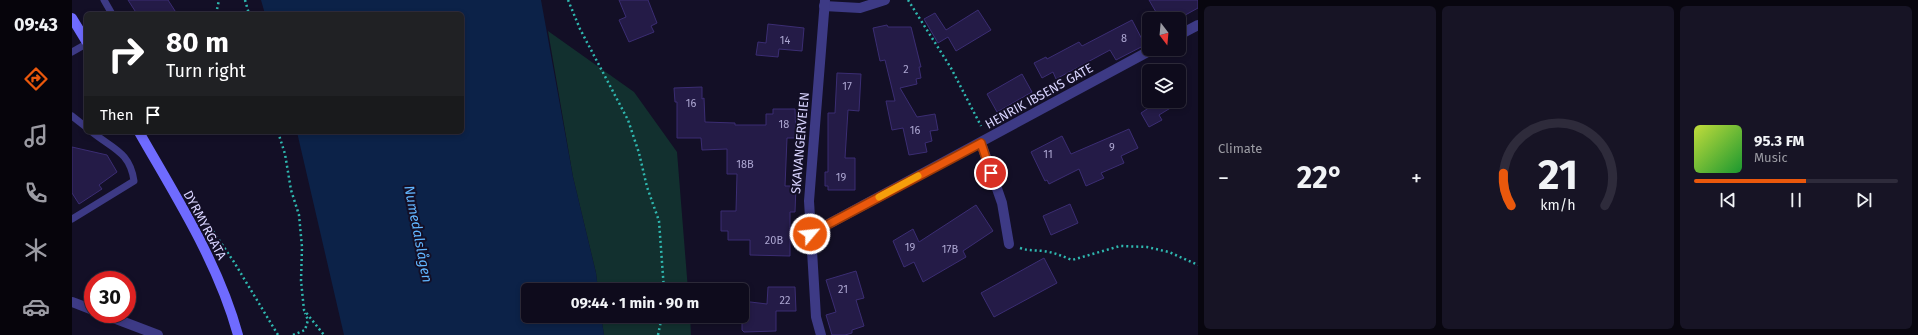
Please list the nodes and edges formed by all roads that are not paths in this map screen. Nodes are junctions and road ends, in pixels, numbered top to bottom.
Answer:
1 (104, 0) edge
2 (885, 0) edge
3 (824, 3) edge
4 (111, 12) edge
5 (72, 18) edge
6 (1198, 25) edge
7 (1186, 31) edge
8 (84, 39) edge
9 (84, 44) edge
10 (72, 52) edge
11 (1142, 55) edge
12 (72, 116) edge
13 (84, 125) edge
14 (95, 134) edge
15 (139, 134) edge
16 (984, 141) junction
17 (72, 219) edge
18 (810, 234) junction
19 (1009, 244) road end
20 (72, 302) edge
21 (84, 307) edge
22 (127, 323) edge
23 (158, 335) edge
24 (238, 335) edge
25 (821, 335) edge

1 - 4 lane
2 - 3 street
3 - 18 street, SKAVANGERVEIEN
5 - 8 main road
6 - 7 street
9 - 10 lane
11 - 16 street, HENRIK IBSENS GATE
12 - 13 lane
14 - 17 lane
15 - 24 main road, DYRMYRGATA
16 - 18 street, HENRIK IBSENS GATE
16 - 19 street
18 - 25 street, SKAVANGERVEIEN
20 - 21 street
22 - 23 street

